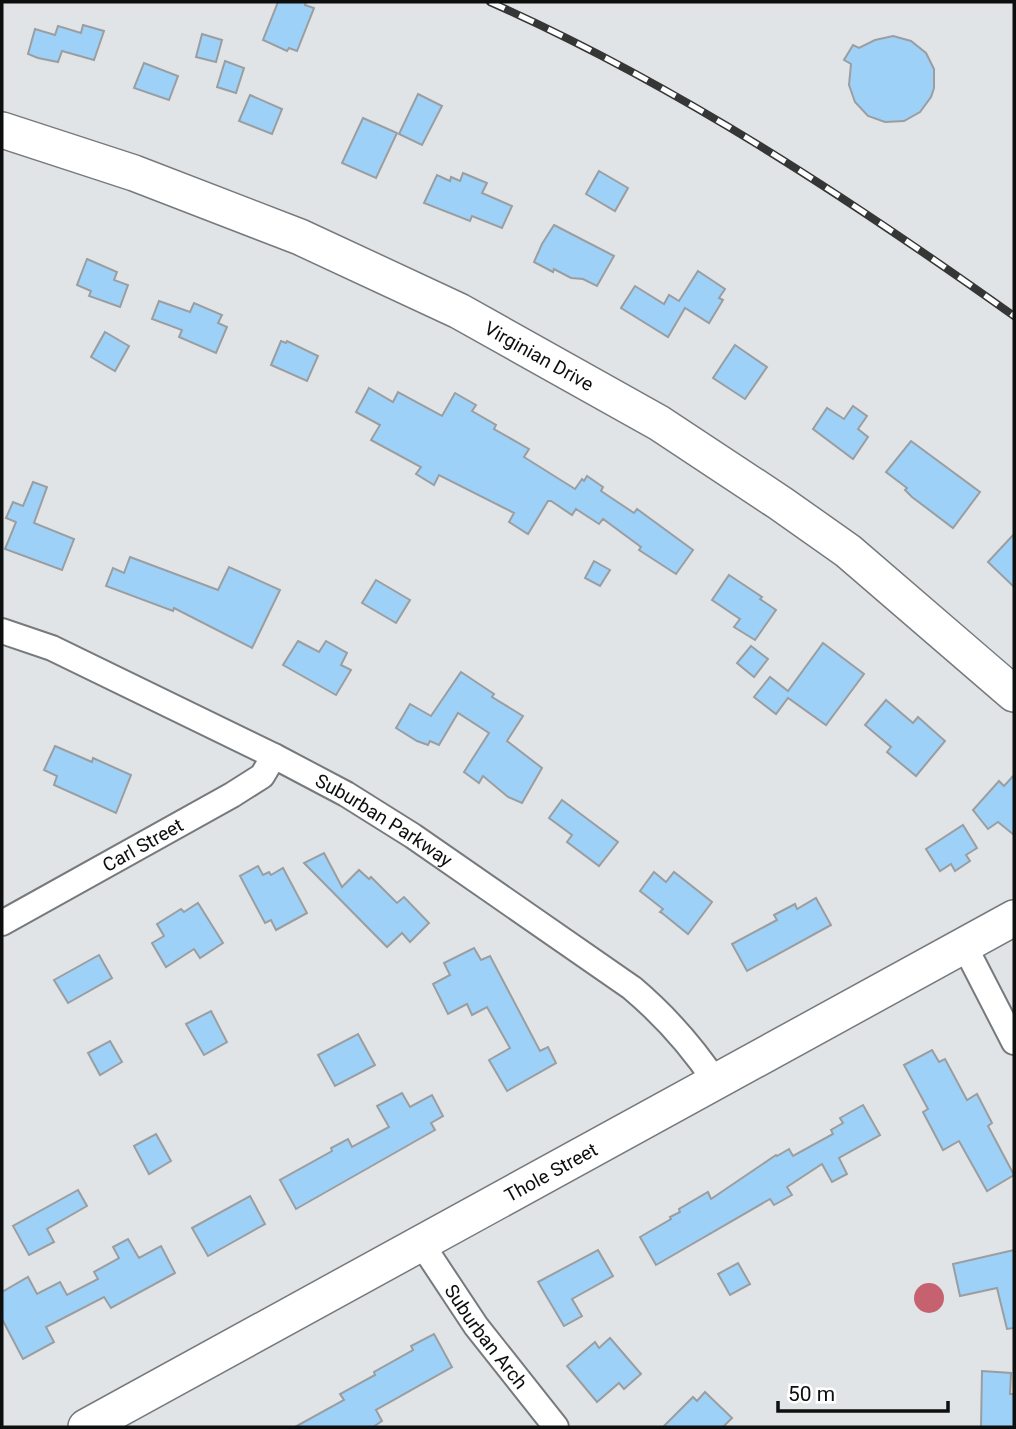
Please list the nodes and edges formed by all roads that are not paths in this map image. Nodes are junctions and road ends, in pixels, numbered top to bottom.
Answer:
1 (2, 131) edge
2 (2, 631) edge
3 (1014, 694) edge
4 (274, 756) junction
5 (1014, 918) edge
6 (2, 923) edge
7 (964, 945) junction
8 (1014, 1042) edge
9 (715, 1082) junction
10 (421, 1243) junction
11 (86, 1427) edge
12 (556, 1427) edge

1 - 3 street, Virginian Drive
2 - 4 street, Suburban Parkway
4 - 6 street, Carl Street
4 - 9 street, Suburban Parkway
5 - 7 street, Thole Street
7 - 8 street
7 - 9 street, Thole Street
9 - 10 street, Thole Street
10 - 11 street, Thole Street
10 - 12 street, Suburban Arch

